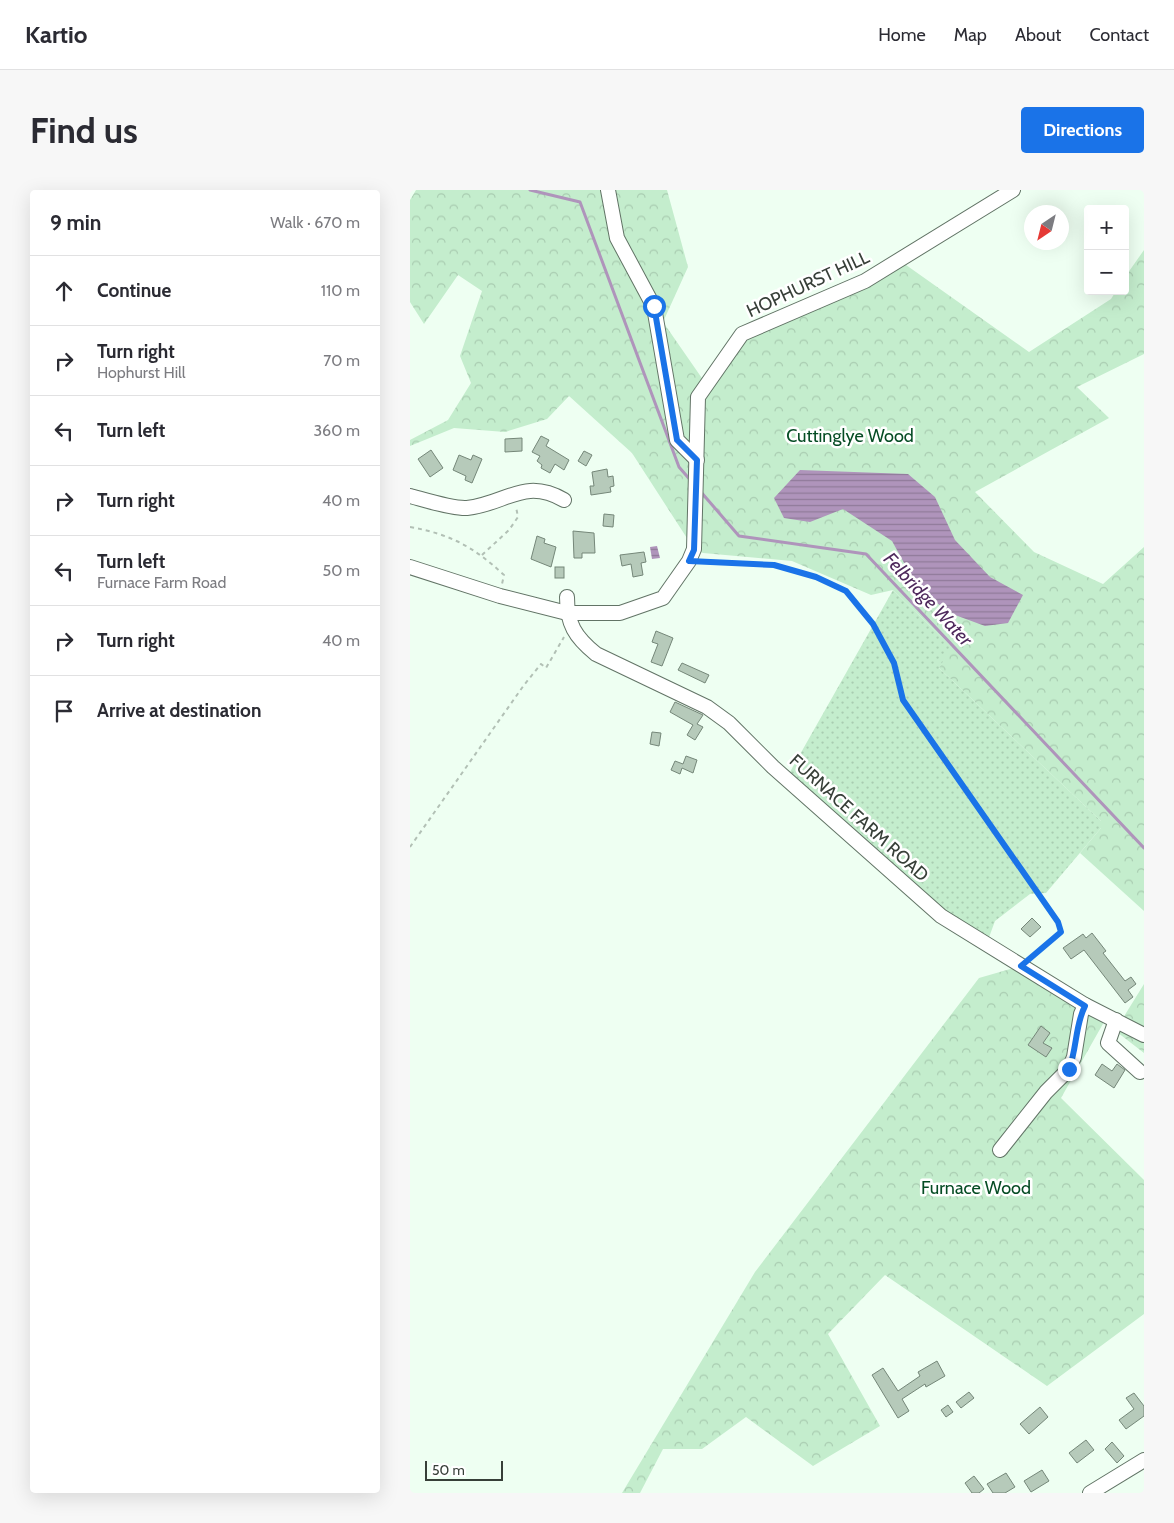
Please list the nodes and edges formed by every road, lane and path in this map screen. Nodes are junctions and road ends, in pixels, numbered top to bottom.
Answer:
1 (608, 190) edge
2 (1013, 190) edge
3 (697, 460) junction
4 (513, 495) junction
5 (410, 496) edge
6 (564, 500) dead end
7 (410, 527) edge
8 (482, 555) junction
9 (689, 561) junction
10 (410, 567) edge
11 (500, 596) junction
12 (567, 597) dead end
13 (569, 619) junction
14 (410, 847) edge
15 (1021, 966) junction
16 (1085, 1006) junction
17 (1116, 1020) junction
18 (1144, 1035) edge
19 (1140, 1072) dead end
20 (1000, 1150) dead end
21 (1144, 1460) edge
22 (1090, 1493) edge

1 - 3 street
2 - 3 street, HOPHURST HILL
3 - 9 street, HOPHURST HILL
4 - 5 street
4 - 6 street
4 - 8 path
7 - 8 path
8 - 11 path
9 - 13 street, HOPHURST HILL
9 - 15 path
10 - 11 street, HOPHURST HILL
11 - 13 street, HOPHURST HILL
12 - 13 street
13 - 14 path
13 - 15 street, FURNACE FARM ROAD
15 - 16 street, FURNACE FARM ROAD
16 - 17 street, FURNACE FARM ROAD
16 - 20 street
17 - 18 street, FURNACE FARM ROAD
17 - 19 street
21 - 22 street

